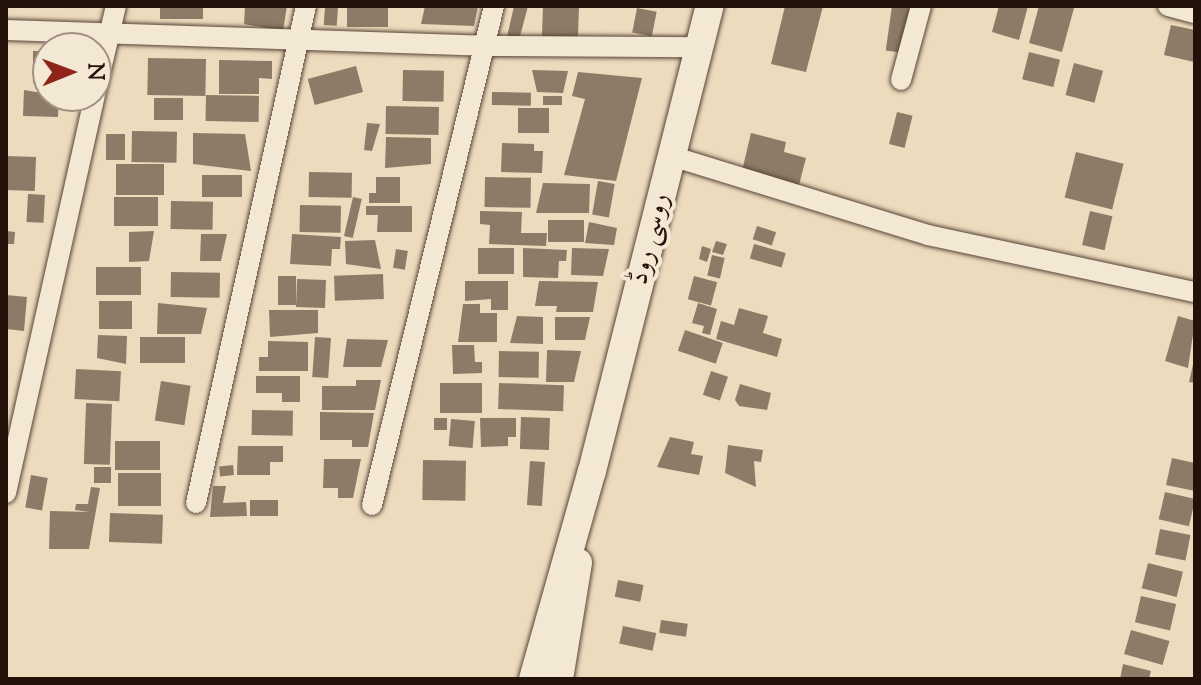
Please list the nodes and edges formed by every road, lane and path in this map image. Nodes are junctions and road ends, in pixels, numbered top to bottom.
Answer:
1 (116, 6) edge
2 (306, 6) edge
3 (494, 6) edge
4 (710, 6) edge
5 (921, 6) edge
6 (1168, 6) edge
7 (1195, 13) edge
8 (6, 30) edge
9 (58, 32) edge
10 (110, 32) edge
11 (112, 34) edge
12 (297, 40) junction
13 (484, 46) junction
14 (699, 47) junction
15 (901, 80) dead end
16 (92, 112) edge
17 (671, 156) junction
18 (1195, 292) edge
19 (592, 471) junction
20 (6, 493) edge
21 (196, 503) dead end
22 (372, 505) dead end
23 (533, 679) edge
24 (559, 679) edge

1 - 10 street
2 - 12 street
3 - 13 street
4 - 14 main road, روسی روڈ
5 - 15 street
6 - 7 street
8 - 9 street
11 - 12 street
12 - 13 street
12 - 21 street
13 - 14 street
13 - 22 street
14 - 17 main road, روسی روڈ
16 - 20 street
17 - 18 street
17 - 19 main road, روسی روڈ
19 - 23 main road, روسی روڈ
19 - 24 main road, روسی روڈ

